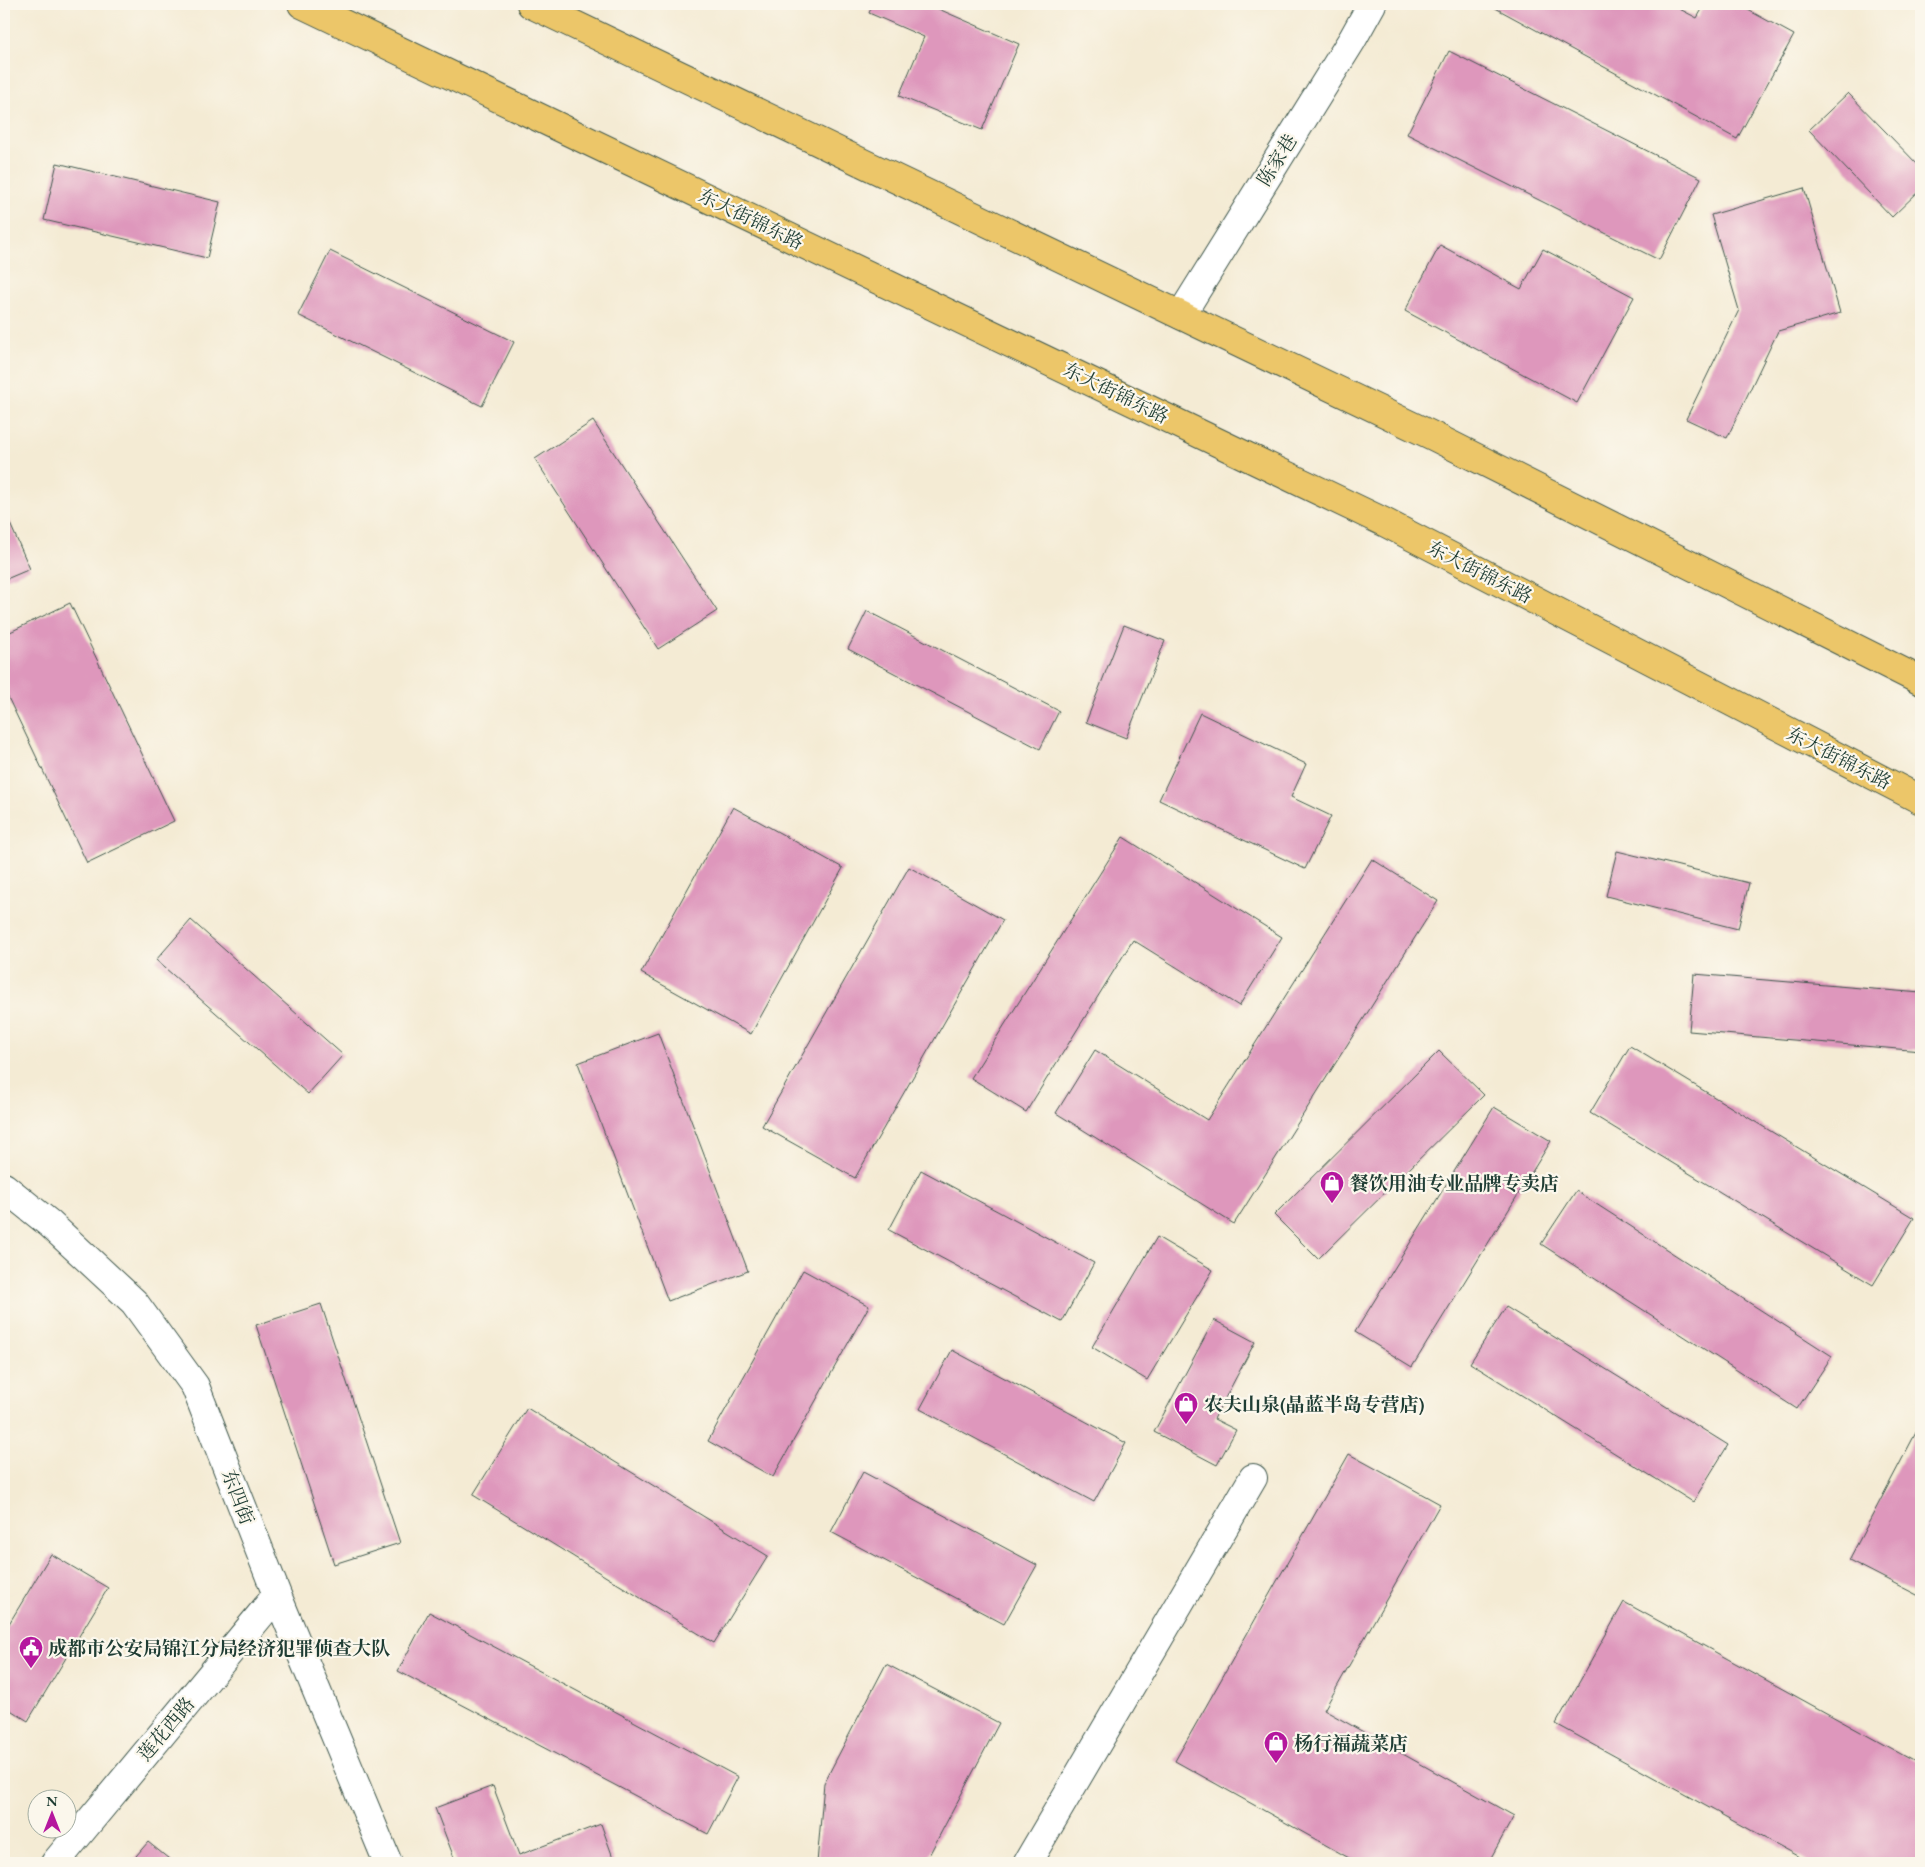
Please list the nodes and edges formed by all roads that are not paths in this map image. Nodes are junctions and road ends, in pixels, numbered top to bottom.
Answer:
1 (302, 4) edge
2 (531, 4) edge
3 (1372, 4) edge
4 (1181, 315) junction
5 (1921, 681) edge
6 (1921, 800) edge
7 (4, 1187) edge
8 (1253, 1478) dead end
9 (277, 1595) junction
10 (55, 1863) edge
11 (388, 1863) edge
12 (1027, 1863) edge

1 - 6 main road, 东大街锦东路
2 - 4 main road
3 - 4 street, 陈家巷
4 - 5 main road
7 - 9 street, 东四街
8 - 12 street
9 - 10 street, 莲花西路
9 - 11 street, 东四街

